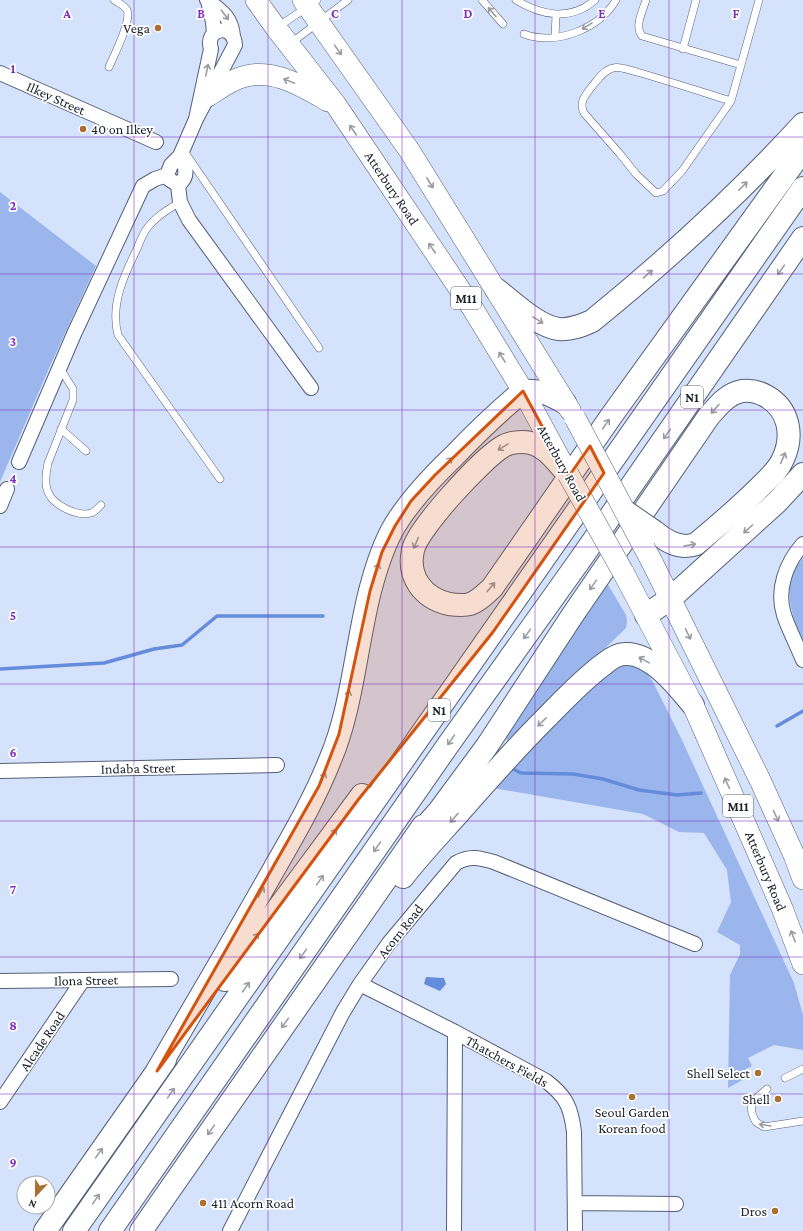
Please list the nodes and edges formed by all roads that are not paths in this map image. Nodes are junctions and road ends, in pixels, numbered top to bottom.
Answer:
1 (114, 0) edge
2 (208, 0) edge
3 (256, 0) edge
4 (348, 0) edge
5 (482, 0) edge
6 (516, 0) edge
7 (595, 0) edge
8 (616, 0) edge
9 (646, 0) edge
10 (696, 0) edge
11 (759, 0) edge
12 (312, 8) edge
13 (556, 15) junction
14 (503, 24) dead end
15 (276, 28) junction
16 (214, 33) junction
17 (524, 34) dead end
18 (233, 36) junction
19 (555, 37) junction
20 (289, 45) junction
21 (211, 49) junction
22 (683, 49) junction
23 (230, 52) junction
24 (741, 65) junction
25 (109, 67) dead end
26 (0, 73) edge
27 (208, 96) junction
28 (731, 101) junction
29 (336, 105) junction
30 (196, 119) junction
31 (803, 124) edge
32 (156, 142) dead end
33 (803, 150) edge
34 (181, 152) junction
35 (167, 175) junction
36 (178, 185) junction
37 (803, 188) edge
38 (180, 202) junction
39 (803, 238) edge
40 (496, 289) junction
41 (319, 348) dead end
42 (60, 368) junction
43 (311, 388) dead end
44 (523, 390) junction
45 (570, 410) junction
46 (61, 429) junction
47 (545, 445) junction
48 (86, 451) dead end
49 (19, 462) dead end
50 (568, 474) joint
51 (803, 474) edge
52 (220, 479) dead end
53 (7, 489) dead end
54 (101, 505) dead end
55 (0, 506) edge
56 (626, 512) junction
57 (803, 544) edge
58 (582, 557) junction
59 (670, 599) junction
60 (646, 615) junction
61 (493, 632) junction
62 (803, 660) edge
63 (693, 705) junction
64 (277, 765) dead end
65 (0, 771) edge
66 (414, 839) junction
67 (803, 879) edge
68 (695, 944) dead end
69 (803, 964) edge
70 (171, 979) dead end
71 (83, 980) junction
72 (0, 981) edge
73 (360, 984) junction
74 (308, 992) junction
75 (455, 1032) junction
76 (803, 1069) edge
77 (157, 1071) junction
78 (786, 1078) dead end
79 (767, 1089) dead end
80 (0, 1102) edge
81 (803, 1121) edge
82 (575, 1204) junction
83 (676, 1204) dead end
84 (45, 1231) edge
85 (74, 1231) edge
86 (110, 1231) edge
87 (141, 1231) edge
88 (230, 1231) edge
89 (454, 1231) edge
90 (575, 1231) edge

1 - 25 lane
2 - 16 street
2 -> 18 street
3 - 15 main road, Atterbury Road / M11
4 - 12 lane
14 -> 5 lane
6 - 13 lane
7 - 13 lane
8 -> 19 lane
9 - 22 lane
10 - 22 lane
11 - 24 lane
12 - 15 lane
12 - 20 lane
12 -> 40 main road, M11
13 - 19 lane
15 - 20 main road, Atterbury Road / M11
16 - 18 street
16 - 21 street
17 - 19 lane
18 - 23 street
20 - 29 main road, Atterbury Road / M11
21 - 23 street
30 -> 21 street
22 - 24 lane
23 - 27 street
24 - 28 lane
26 - 32 street, Ilkey Street
29 -> 27 main road
27 - 30 street
28 - 28 lane
44 -> 29 main road, Atterbury Road / M11
30 - 34 street
40 -> 31 highway
47 -> 33 highway
34 - 35 street
34 - 36 street
34 - 41 lane
35 - 36 street
35 - 42 street
36 - 38 street
37 - 61 highway, N1
38 - 43 street
38 - 52 lane
39 -> 58 highway, N1
40 - 45 main road, M11
42 - 46 lane
42 - 49 street
44 - 45 highway
44 - 47 main road, Atterbury Road / M11
77 -> 44 highway
45 - 56 main road, M11, bridge
46 - 48 lane
46 - 54 lane
47 - 50 highway
50 - 60 main road, Atterbury Road / M11, bridge
51 -> 59 highway
53 - 55 street
56 - 59 main road, M11, bridge
56 -> 66 highway, bridge
57 - 62 street
58 - 66 highway
58 -> 86 highway, N1
59 - 60 highway
59 -> 67 main road, M11
60 - 63 main road, Atterbury Road / M11
77 -> 61 highway
85 -> 61 highway, N1
69 -> 63 main road, Atterbury Road / M11
63 -> 74 highway
64 - 65 street, Indaba Street
66 - 74 highway
68 - 73 street, Acorn Road
70 - 71 street, Ilona Street
71 - 72 street, Ilona Street
71 - 80 street, Alcade Road
73 - 75 street, Thatchers Fields
73 - 88 street, Acorn Road
74 -> 87 highway
75 - 82 street, Thatchers Fields
75 - 89 street, Thatchers Fields
76 - 78 lane
84 -> 77 highway
81 -> 79 lane
82 - 83 street
82 - 90 street, Thatchers Fields

